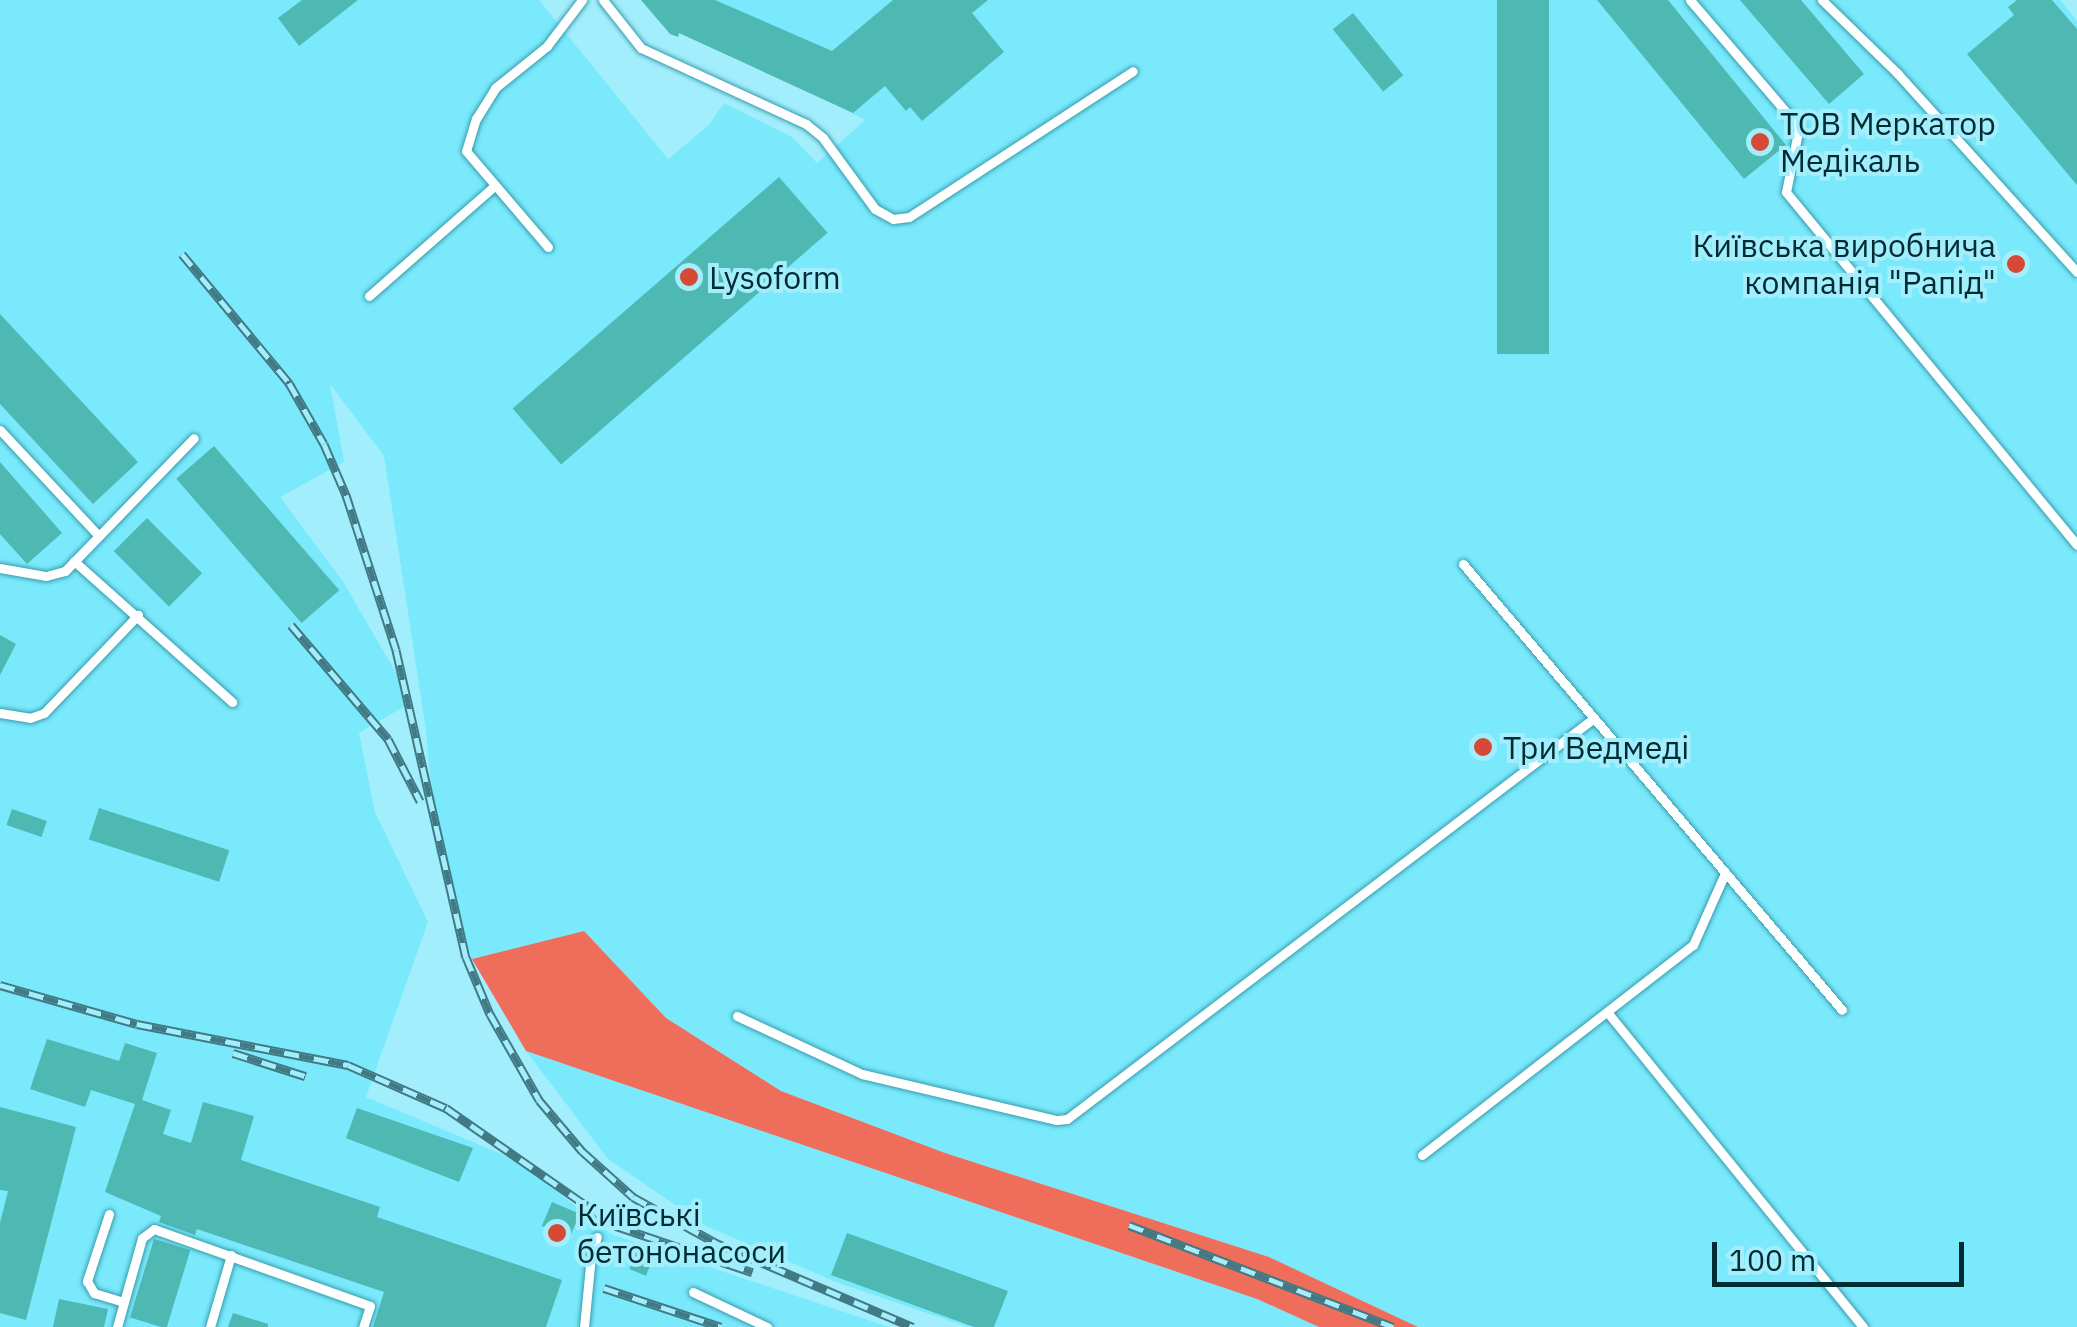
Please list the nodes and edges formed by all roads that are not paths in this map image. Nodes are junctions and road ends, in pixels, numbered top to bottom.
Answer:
1 (582, 0) edge
2 (603, 0) edge
3 (1690, 0) edge
4 (1822, 0) edge
5 (1133, 71) dead end
6 (494, 186) junction
7 (548, 246) dead end
8 (2077, 272) edge
9 (368, 296) dead end
10 (0, 430) edge
11 (194, 438) dead end
12 (99, 536) junction
13 (2077, 545) edge
14 (74, 561) junction
15 (1463, 564) dead end
16 (0, 568) edge
17 (138, 614) junction
18 (232, 702) dead end
19 (0, 713) edge
20 (1594, 718) junction
21 (1725, 873) junction
22 (1842, 1010) dead end
23 (1608, 1012) junction
24 (737, 1016) dead end
25 (1422, 1156) dead end
26 (109, 1214) dead end
27 (597, 1236) dead end
28 (231, 1255) junction
29 (693, 1292) dead end
30 (124, 1302) junction
31 (117, 1327) edge
32 (210, 1327) edge
33 (363, 1327) edge
34 (584, 1327) edge
35 (767, 1327) edge
36 (1863, 1327) edge

1 - 6 lane
2 - 5 lane
3 - 13 lane
4 - 8 lane
6 - 7 lane
6 - 9 lane
10 - 12 lane
11 - 12 lane
12 - 14 lane
14 - 16 lane
14 - 17 lane
15 - 20 lane
17 - 18 lane
17 - 19 lane
20 - 21 lane
20 - 24 lane
21 - 22 lane
21 - 23 lane
23 - 25 lane
23 - 36 lane
26 - 30 lane
27 - 34 lane
28 - 30 lane
28 - 32 lane
28 - 33 lane
29 - 35 lane
30 - 31 lane

